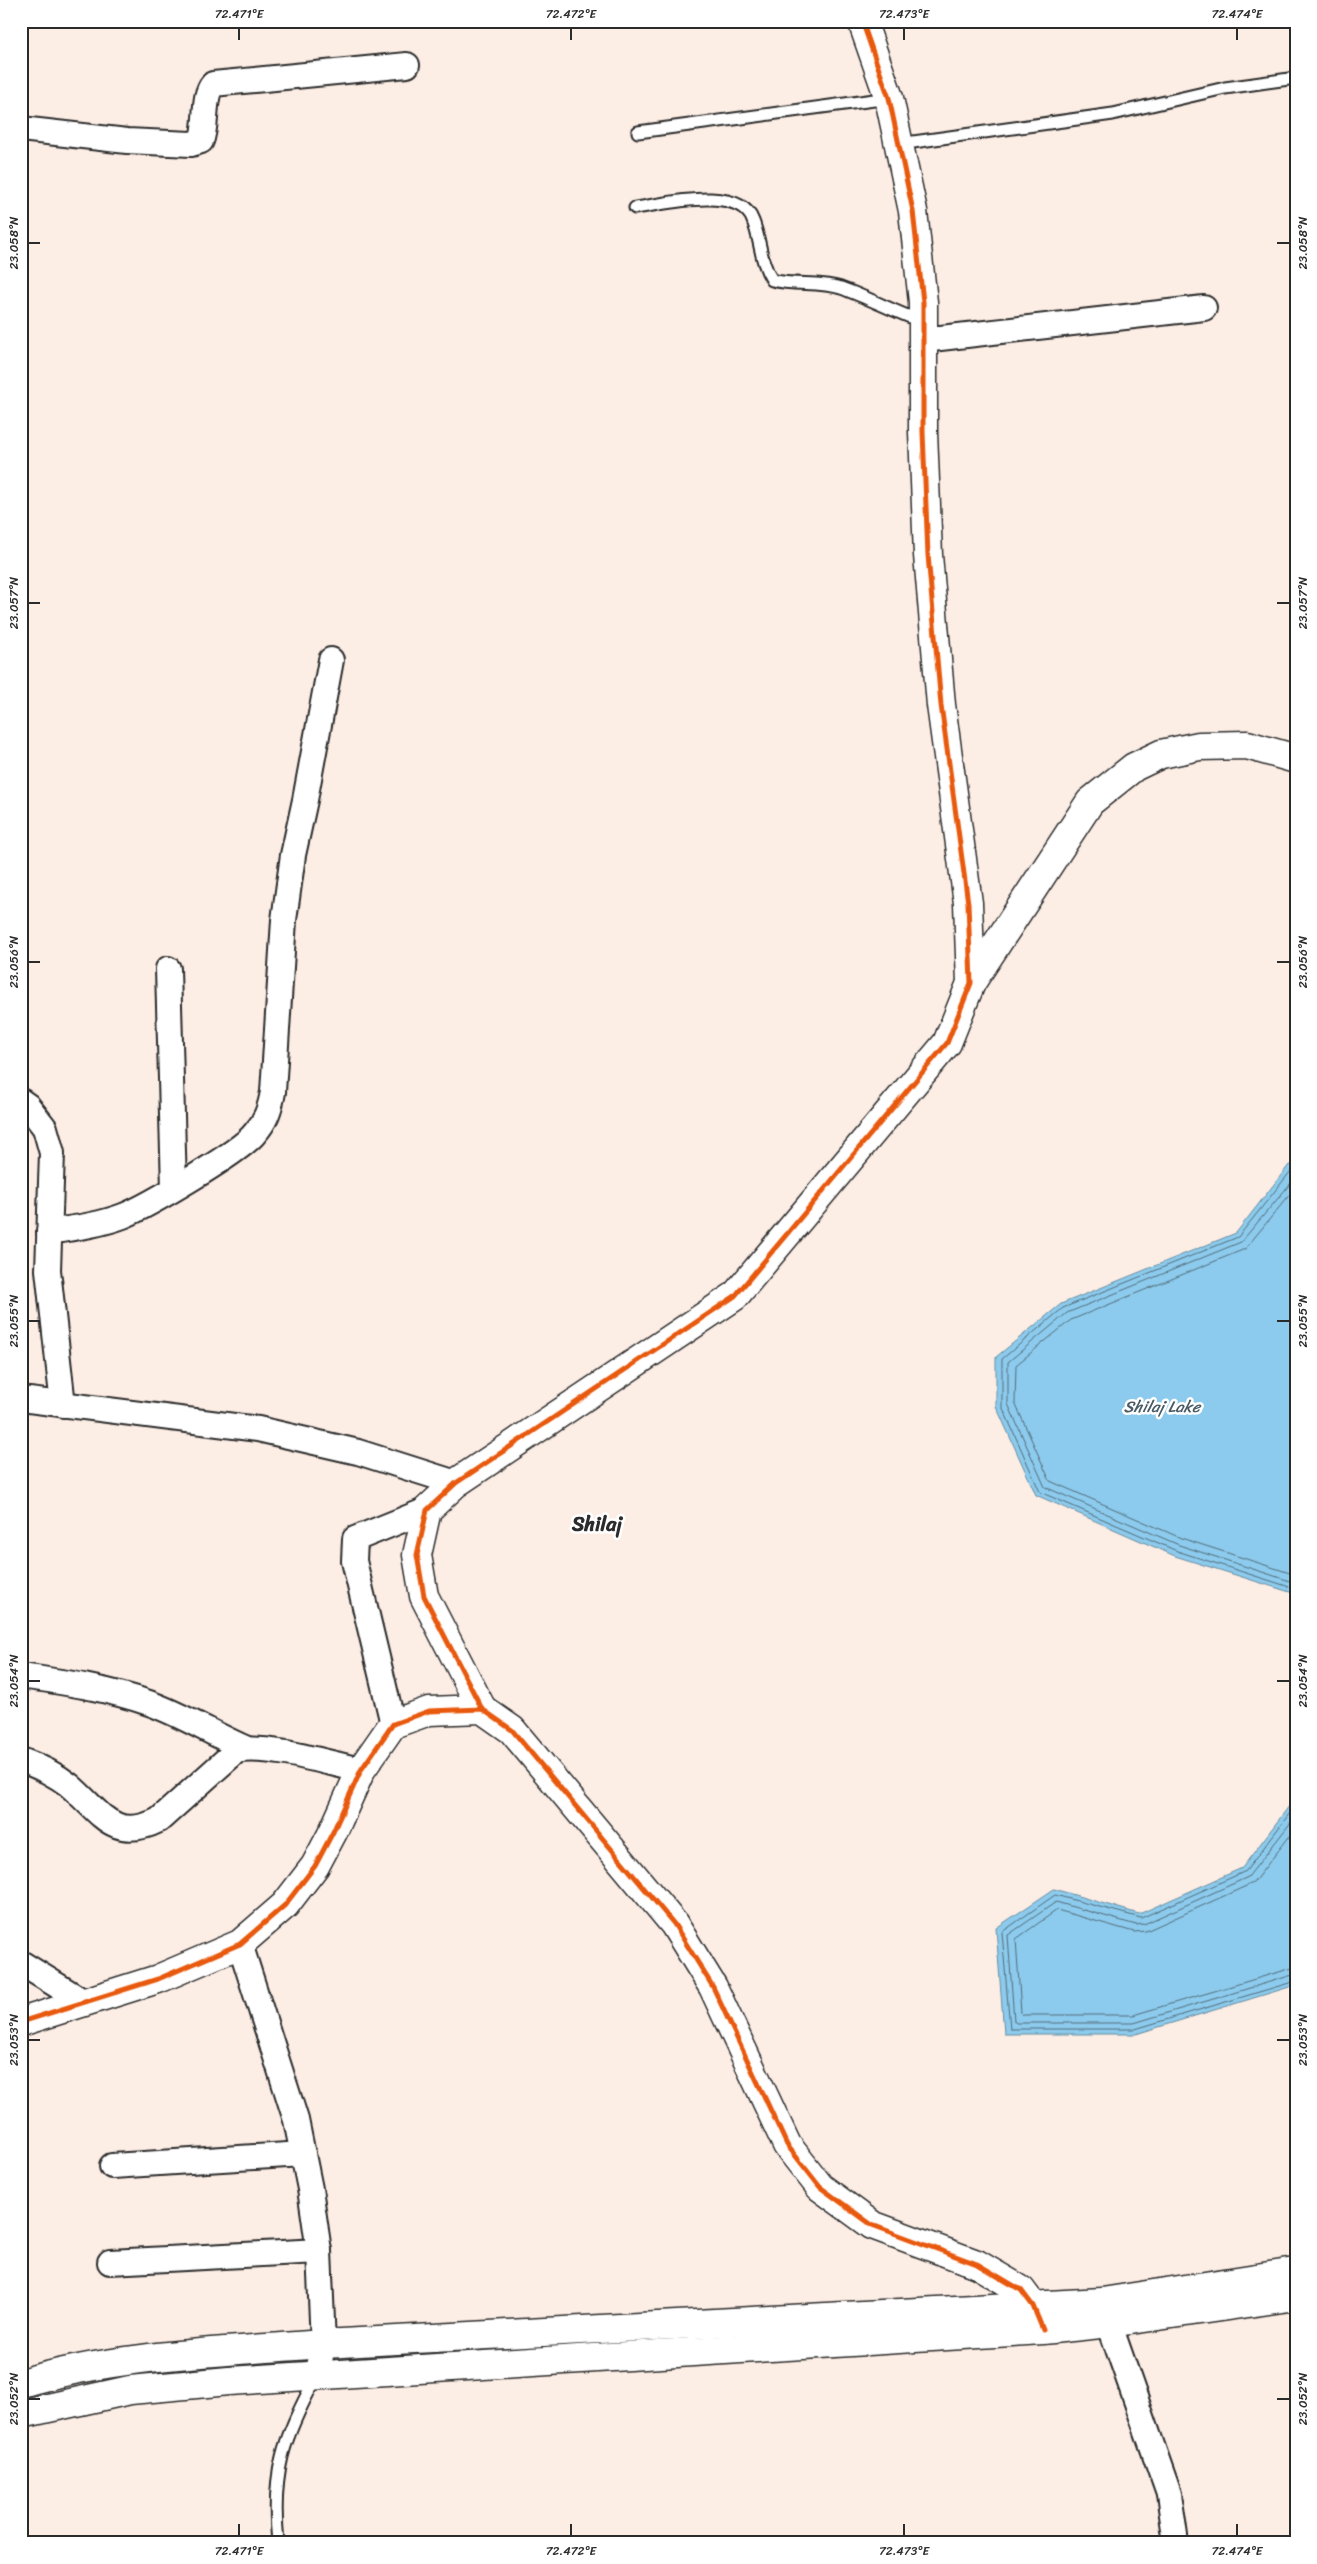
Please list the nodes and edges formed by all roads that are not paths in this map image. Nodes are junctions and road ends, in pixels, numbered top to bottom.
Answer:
1 (862, 21) edge
2 (407, 65) dead end
3 (1296, 78) edge
4 (889, 98) junction
5 (21, 129) edge
6 (638, 132) dead end
7 (899, 144) junction
8 (635, 208) dead end
9 (1204, 308) dead end
10 (923, 331) junction
11 (331, 660) dead end
12 (1296, 759) edge
13 (168, 969) dead end
14 (970, 983) junction
15 (21, 1101) edge
16 (174, 1188) junction
17 (49, 1232) junction
18 (21, 1400) edge
19 (63, 1405) junction
20 (456, 1483) junction
21 (427, 1510) junction
22 (21, 1676) edge
23 (482, 1709) junction
24 (393, 1724) junction
25 (247, 1749) junction
26 (21, 1760) edge
27 (361, 1770) junction
28 (240, 1944) junction
29 (21, 1962) edge
30 (84, 2002) junction
31 (21, 2022) edge
32 (303, 2154) junction
33 (112, 2166) dead end
34 (319, 2251) junction
35 (110, 2262) dead end
36 (1296, 2272) edge
37 (1296, 2296) edge
38 (1106, 2312) junction
39 (1038, 2318) junction
40 (323, 2344) junction
41 (318, 2374) junction
42 (21, 2383) edge
43 (21, 2414) edge
44 (278, 2543) edge
45 (1176, 2543) edge

1 - 4 street
2 - 5 street
3 - 7 lane
4 - 6 lane
4 - 7 street
7 - 10 street
8 - 10 lane
9 - 10 street
10 - 14 street
11 - 16 street
12 - 14 street
13 - 16 street
14 - 20 street
15 - 17 street
16 - 17 street
17 - 19 street
18 - 19 street
19 - 20 street
20 - 21 street
21 - 23 street
21 - 24 street
22 - 25 street
23 - 24 street
23 - 39 street
24 - 27 street
25 - 26 street
25 - 27 street
27 - 28 street
28 - 30 street
28 - 32 street
29 - 30 street
30 - 31 street
32 - 33 street
32 - 34 street
34 - 35 street
34 - 40 street
36 - 38 street
37 - 38 street
38 - 39 street
38 - 45 street
39 - 40 street
39 - 41 street
40 - 41 street
40 - 42 street
41 - 43 street
41 - 44 lane

